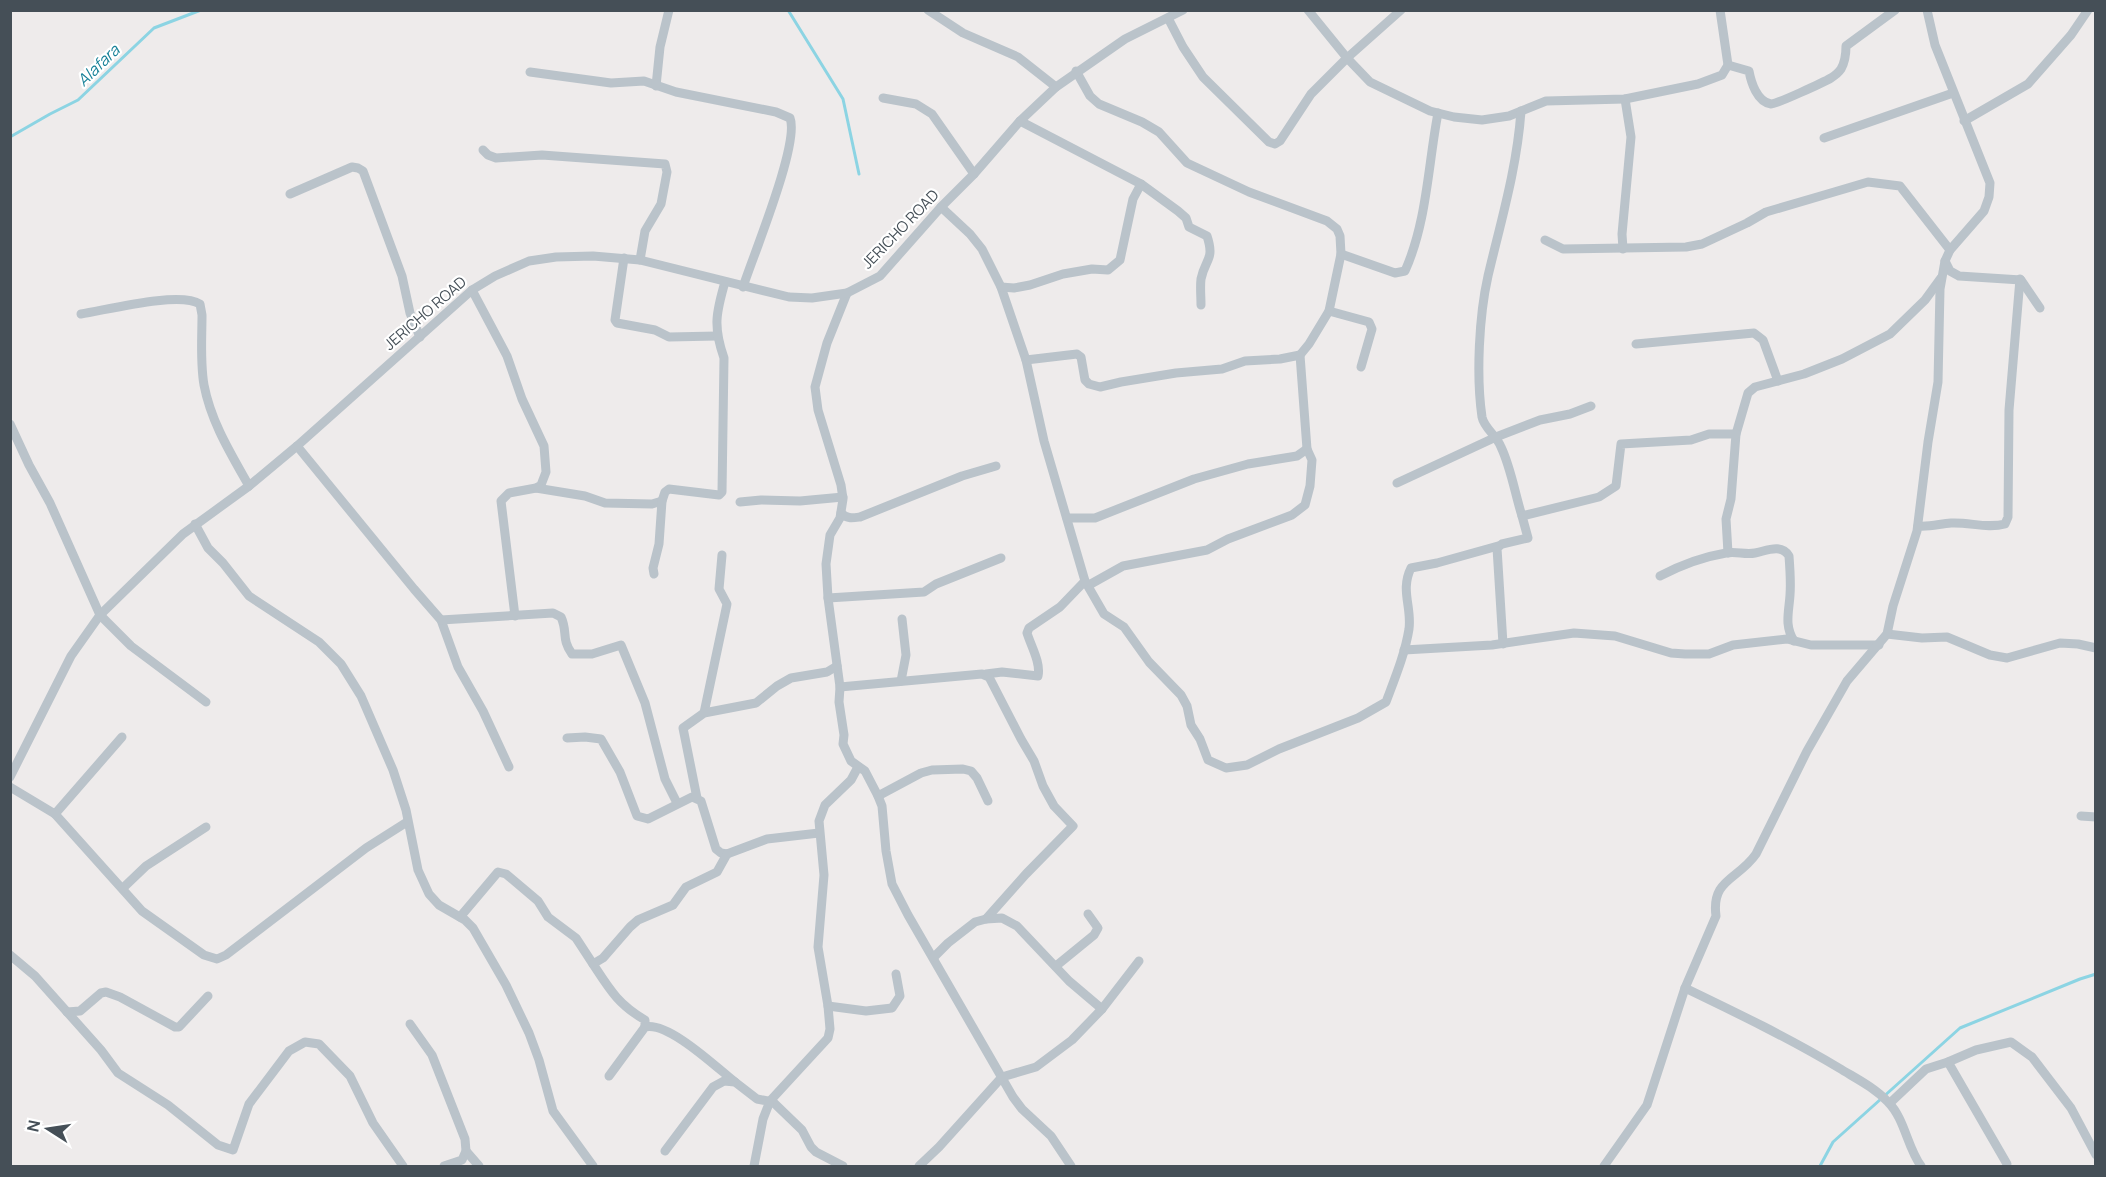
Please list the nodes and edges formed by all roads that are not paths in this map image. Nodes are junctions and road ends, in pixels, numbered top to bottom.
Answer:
1 (669, 10) edge
2 (928, 10) edge
3 (1183, 10) edge
4 (1308, 10) edge
5 (1401, 10) edge
6 (1720, 10) edge
7 (1895, 10) edge
8 (1927, 10) edge
9 (2088, 10) edge
10 (1168, 18) junction
11 (1347, 58) junction
12 (1728, 65) junction
13 (1076, 71) junction
14 (530, 72) dead end
15 (656, 86) junction
16 (1056, 87) junction
17 (1953, 93) junction
18 (883, 98) dead end
19 (1625, 99) junction
20 (1521, 111) junction
21 (1438, 113) junction
22 (1020, 121) junction
23 (1964, 121) junction
24 (1824, 138) dead end
25 (483, 150) dead end
26 (974, 174) junction
27 (1141, 184) junction
28 (290, 194) dead end
29 (941, 207) junction
30 (1545, 240) dead end
31 (1623, 249) junction
32 (1950, 250) junction
33 (1341, 254) junction
34 (624, 258) junction
35 (640, 260) junction
36 (1945, 261) junction
37 (1942, 278) junction
38 (2020, 279) junction
39 (725, 282) junction
40 (743, 286) junction
41 (1001, 287) junction
42 (472, 290) junction
43 (847, 293) junction
44 (1201, 305) dead end
45 (2040, 308) dead end
46 (1329, 311) junction
47 (81, 314) dead end
48 (717, 336) junction
49 (420, 337) junction
50 (1636, 344) dead end
51 (1300, 355) junction
52 (1026, 360) junction
53 (1361, 367) dead end
54 (1778, 381) junction
55 (1592, 406) dead end
56 (10, 424) edge
57 (1736, 434) junction
58 (13, 435) edge
59 (1496, 436) junction
60 (297, 446) junction
61 (1307, 449) junction
62 (996, 466) dead end
63 (1397, 483) dead end
64 (249, 486) junction
65 (536, 488) junction
66 (843, 497) junction
67 (662, 501) junction
68 (740, 502) dead end
69 (841, 513) junction
70 (1522, 516) junction
71 (1067, 518) junction
72 (195, 524) junction
73 (1918, 526) junction
74 (1498, 546) junction
75 (1728, 552) junction
76 (722, 555) dead end
77 (1001, 558) dead end
78 (654, 574) dead end
79 (1659, 576) dead end
80 (1087, 583) junction
81 (828, 598) junction
82 (100, 615) junction
83 (515, 616) junction
84 (902, 619) dead end
85 (441, 620) junction
86 (1887, 634) junction
87 (1794, 641) junction
88 (1503, 644) junction
89 (1879, 645) junction
90 (2096, 648) edge
91 (1404, 650) junction
92 (837, 666) junction
93 (986, 674) junction
94 (901, 681) junction
95 (840, 687) junction
96 (206, 702) dead end
97 (704, 713) junction
98 (122, 737) dead end
99 (567, 738) dead end
100 (508, 767) dead end
101 (858, 767) junction
102 (12, 772) edge
103 (10, 787) edge
104 (878, 796) junction
105 (698, 798) junction
106 (988, 801) dead end
107 (677, 803) junction
108 (55, 814) junction
109 (2081, 816) dead end
110 (2096, 817) edge
111 (407, 822) junction
112 (206, 826) dead end
113 (819, 833) junction
114 (727, 854) junction
115 (123, 888) junction
116 (1088, 914) dead end
117 (460, 917) junction
118 (986, 919) junction
119 (10, 955) edge
120 (934, 957) junction
121 (1139, 961) dead end
122 (594, 964) junction
123 (1056, 966) junction
124 (896, 974) dead end
125 (1685, 988) junction
126 (208, 996) dead end
127 (828, 1006) junction
128 (1102, 1009) junction
129 (67, 1012) junction
130 (410, 1024) dead end
131 (645, 1027) junction
132 (1948, 1062) junction
133 (609, 1076) dead end
134 (1002, 1077) junction
135 (735, 1082) junction
136 (770, 1101) junction
137 (1890, 1103) junction
138 (466, 1150) junction
139 (666, 1151) dead end
140 (2096, 1155) edge
141 (2007, 1164) dead end
142 (403, 1167) edge
143 (444, 1167) edge
144 (479, 1167) edge
145 (593, 1167) edge
146 (754, 1167) edge
147 (843, 1167) edge
148 (919, 1167) edge
149 (1071, 1167) edge
150 (1604, 1167) edge
151 (1921, 1167) edge

1 - 15 street
2 - 16 street
3 - 10 street, JERICHO ROAD
4 - 11 street
5 - 11 street
6 - 12 street
7 - 12 street
8 - 17 street
9 - 23 street
10 - 11 street
10 - 13 street, JERICHO ROAD
11 - 21 street
12 - 19 street
13 - 16 street, JERICHO ROAD
13 - 33 street
14 - 15 street
15 - 40 street
16 - 22 street, JERICHO ROAD
17 - 23 street
17 - 24 street
18 - 26 street
19 - 20 street
19 - 31 street
20 - 21 street
20 - 59 street
21 - 33 street
22 - 26 street, JERICHO ROAD
22 - 27 street
23 - 32 street
25 - 35 street
26 - 29 street, JERICHO ROAD
27 - 41 street
27 - 44 street
28 - 49 street
29 - 41 street
29 - 43 street, JERICHO ROAD
30 - 31 street
31 - 32 street
32 - 36 street
33 - 46 street
34 - 35 street, JERICHO ROAD
34 - 42 street, JERICHO ROAD
34 - 48 street
35 - 39 street, JERICHO ROAD
36 - 37 street
36 - 38 street
37 - 54 street
37 - 73 street
38 - 45 street
38 - 73 street
39 - 40 street, JERICHO ROAD
39 - 48 street
40 - 43 street, JERICHO ROAD
41 - 52 street
42 - 49 street, JERICHO ROAD
42 - 65 street
43 - 66 street
46 - 51 street
46 - 53 street
47 - 64 street
48 - 67 street
49 - 60 street, JERICHO ROAD
50 - 54 street
51 - 52 street
51 - 61 street
52 - 71 street
54 - 57 street
55 - 59 street
56 - 58 street
57 - 70 street
57 - 75 street
58 - 82 street
59 - 63 street
59 - 70 street
60 - 64 street, JERICHO ROAD
60 - 85 street
61 - 71 street
61 - 80 street
62 - 69 street
64 - 72 street, JERICHO ROAD
65 - 67 street
65 - 83 street
66 - 68 street
66 - 69 street
67 - 78 street
69 - 81 street
70 - 74 street
71 - 80 street
72 - 82 street, JERICHO ROAD
72 - 111 street
73 - 86 street
74 - 88 street
74 - 91 street
75 - 79 street
75 - 87 street
76 - 97 street
77 - 81 street
80 - 91 street
80 - 93 street
81 - 92 street
82 - 96 street
82 - 102 street, JERICHO ROAD
83 - 85 street
83 - 107 street
84 - 94 street
85 - 100 street
86 - 89 street
86 - 90 street
87 - 88 street
87 - 89 street
88 - 91 street
89 - 125 street
92 - 95 street
92 - 97 street
93 - 94 street
93 - 118 street
94 - 95 street
95 - 101 street
97 - 105 street
98 - 108 street
99 - 107 street
101 - 104 street
101 - 113 street
103 - 108 street
104 - 106 street
104 - 120 street
105 - 107 street
105 - 114 street
108 - 115 street
109 - 110 street
111 - 115 street
111 - 117 street
112 - 115 street
113 - 114 street
113 - 127 street
114 - 122 street
116 - 123 street
117 - 122 street
117 - 145 street
118 - 120 street
118 - 123 street
119 - 129 street
120 - 134 street
121 - 128 street
122 - 131 street
123 - 128 street
124 - 127 street
125 - 137 street
125 - 150 street
126 - 129 street
127 - 136 street
128 - 134 street
129 - 142 street
130 - 138 street
131 - 133 street
131 - 135 street
132 - 137 street
132 - 140 street
132 - 141 street
134 - 148 street
134 - 149 street
135 - 136 street
135 - 139 street
136 - 146 street
136 - 147 street
137 - 151 street
138 - 143 street
138 - 144 street

